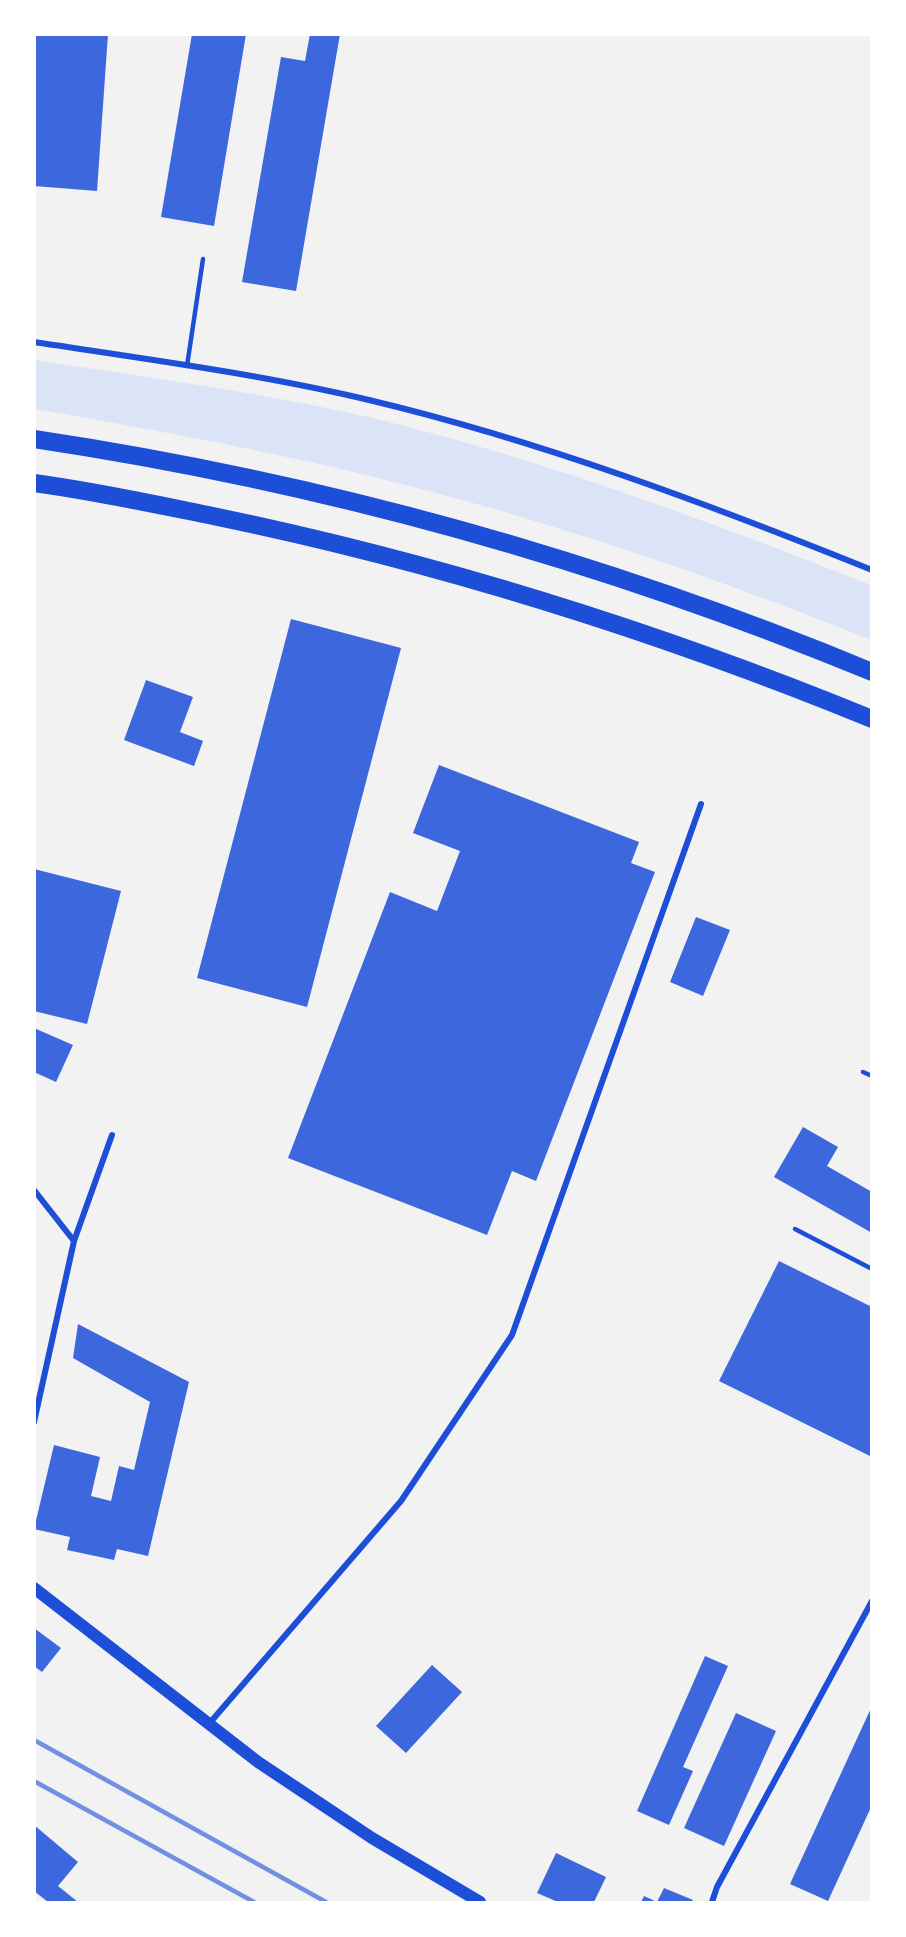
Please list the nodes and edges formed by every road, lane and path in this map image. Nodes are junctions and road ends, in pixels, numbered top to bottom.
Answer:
1 (203, 259) dead end
2 (34, 342) edge
3 (187, 366) junction
4 (34, 439) edge
5 (34, 483) edge
6 (872, 570) edge
7 (872, 672) edge
8 (872, 719) edge
9 (701, 804) dead end
10 (862, 1072) dead end
11 (872, 1076) edge
12 (112, 1135) dead end
13 (34, 1190) edge
14 (795, 1228) dead end
15 (75, 1241) junction
16 (872, 1269) edge
17 (34, 1422) edge
18 (34, 1588) edge
19 (872, 1601) edge
20 (208, 1726) junction
21 (480, 1902) edge
22 (712, 1902) edge

1 - 3 lane
2 - 3 street
3 - 6 street
4 - 7 highway
5 - 8 highway
9 - 20 street
10 - 11 lane
12 - 15 street
13 - 15 street
14 - 16 lane
15 - 17 street
18 - 20 main road
19 - 22 street
20 - 21 main road

